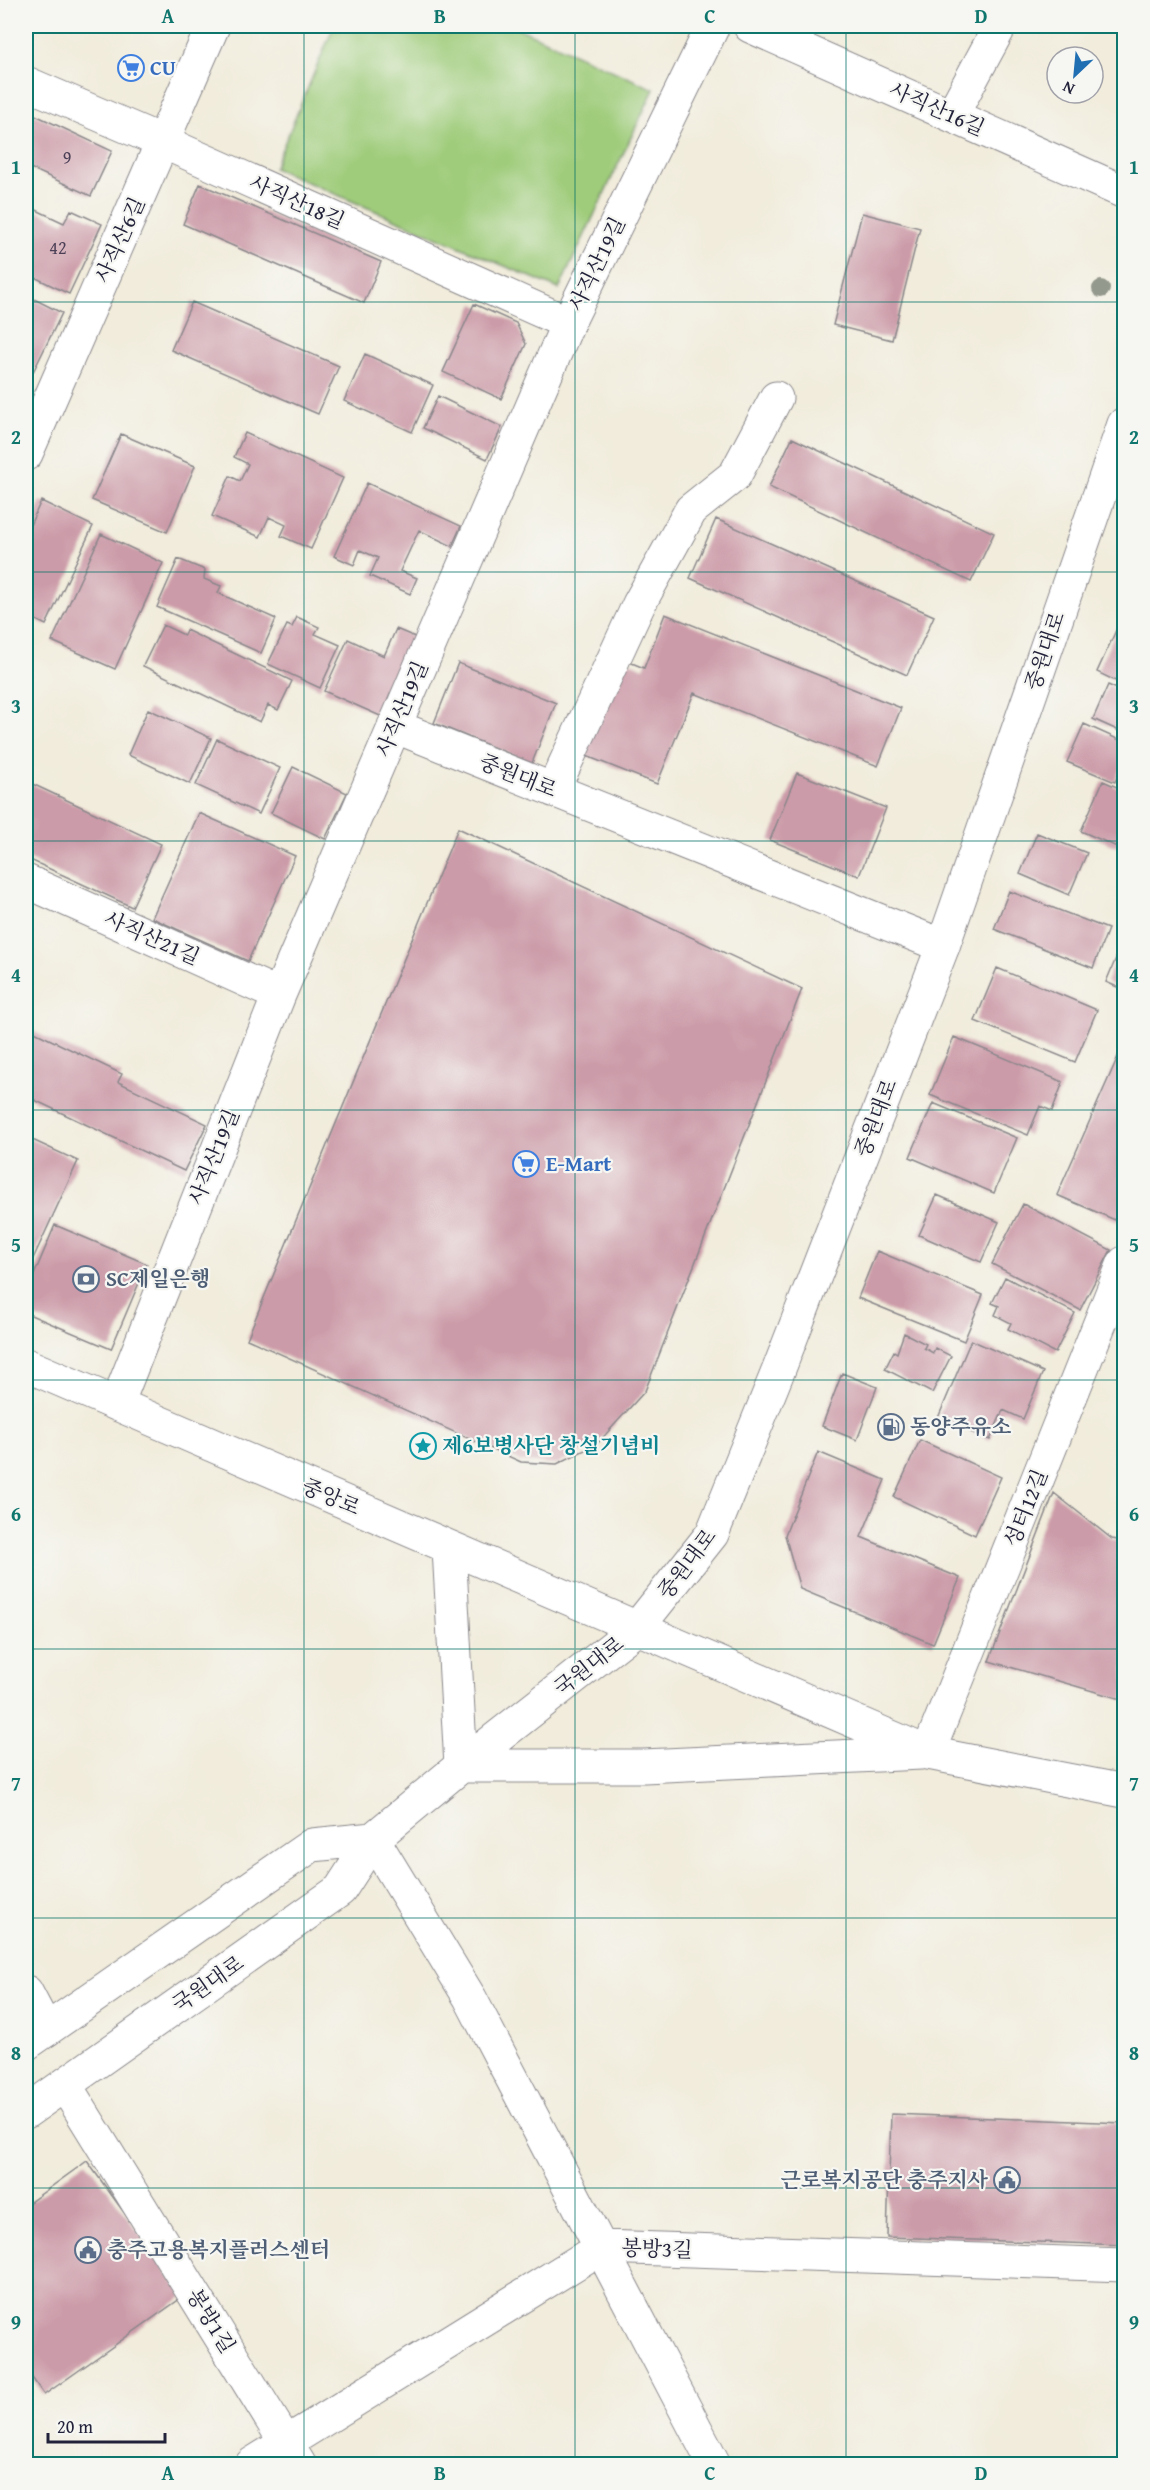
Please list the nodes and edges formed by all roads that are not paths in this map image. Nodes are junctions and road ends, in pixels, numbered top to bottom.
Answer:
1 (213, 26) edge
2 (713, 26) edge
3 (750, 26) edge
4 (1000, 26) edge
5 (26, 83) edge
6 (952, 115) junction
7 (163, 142) junction
8 (1125, 192) edge
9 (568, 323) junction
10 (776, 398) dead end
11 (1125, 424) edge
12 (26, 454) edge
13 (394, 726) junction
14 (553, 790) junction
15 (26, 881) edge
16 (943, 946) junction
17 (279, 994) junction
18 (1125, 1263) edge
19 (26, 1365) edge
20 (117, 1404) junction
21 (449, 1548) junction
22 (637, 1628) junction
23 (928, 1753) junction
24 (461, 1766) junction
25 (1125, 1791) edge
26 (373, 1839) junction
27 (26, 1992) edge
28 (36, 2037) edge
29 (65, 2085) junction
30 (26, 2112) edge
31 (602, 2247) junction
32 (1125, 2265) edge
33 (293, 2455) edge
34 (252, 2464) edge
35 (714, 2464) edge

1 - 7 street, 사직산6길
2 - 9 street, 사직산19길
3 - 6 street, 사직산16길
4 - 6 street
5 - 7 street, 사직산18길
6 - 8 street, 사직산16길
7 - 9 street, 사직산18길
7 - 12 street, 사직산6길
9 - 13 street, 사직산19길
10 - 14 street
11 - 16 street, 중원대로
13 - 14 street, 중원대로
13 - 17 street, 사직산19길
14 - 16 street, 중원대로
15 - 17 street, 사직산21길
16 - 22 street, 중원대로
17 - 20 street, 사직산19길
18 - 23 street, 성터12길
19 - 20 street, 중앙로
20 - 21 street, 중앙로
21 - 22 street, 중앙로
21 - 24 street
22 - 23 street
22 - 24 street, 국원대로
23 - 24 street
23 - 25 street
24 - 26 street, 국원대로
26 - 28 street
26 - 29 street, 국원대로
26 - 31 street
27 - 28 street
29 - 30 street, 국원대로
29 - 33 street, 봉방1길
31 - 32 street, 봉방3길
31 - 33 street, 봉방3길
31 - 35 street
33 - 34 street, 봉방3길

